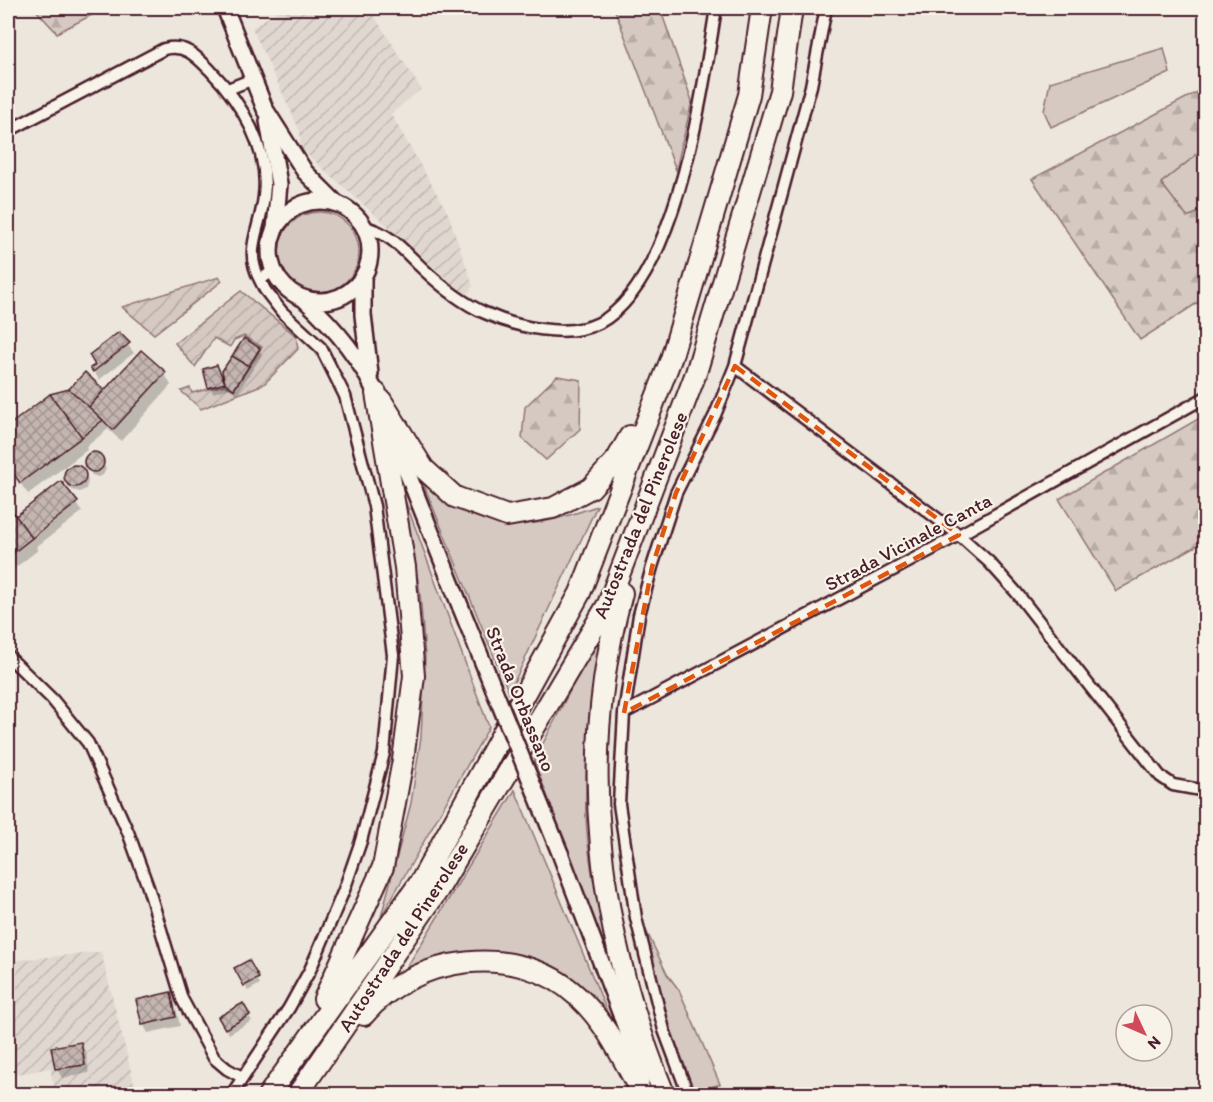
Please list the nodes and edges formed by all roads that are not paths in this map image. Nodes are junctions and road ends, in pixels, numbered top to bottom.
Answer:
1 (225, 8) edge
2 (716, 8) edge
3 (762, 8) edge
4 (792, 8) edge
5 (826, 8) edge
6 (253, 79) junction
7 (228, 89) junction
8 (265, 109) junction
9 (8, 131) edge
10 (337, 204) junction
11 (364, 227) junction
12 (275, 229) junction
13 (274, 270) junction
14 (363, 277) junction
15 (260, 280) junction
16 (304, 299) junction
17 (671, 359) junction
18 (735, 366) junction
19 (696, 373) junction
20 (373, 386) junction
21 (1206, 397) edge
22 (959, 535) junction
23 (8, 656) edge
24 (624, 713) junction
25 (1206, 791) edge
26 (242, 1077) junction
27 (653, 1094) edge
28 (232, 1095) edge
29 (268, 1095) edge
30 (299, 1095) edge
31 (688, 1095) edge

1 - 6 main road
2 - 11 street
3 - 17 highway, Autostrada del Pinerolese
4 - 19 highway, Autostrada del Pinerolese
5 - 18 street
6 - 7 street
6 - 8 main road
7 - 9 street
7 - 15 street
8 - 10 main road
8 - 12 main road
10 - 11 main road
10 - 12 main road
11 - 14 main road, Strada Orbassano
12 - 13 main road
13 - 15 street
13 - 16 main road, Strada Orbassano
14 - 16 main road
14 - 20 main road, Strada Orbassano
15 - 26 street
16 - 20 main road, Strada Orbassano
17 - 20 highway
17 - 29 highway, Autostrada del Pinerolese
18 - 22 street
18 - 24 street
19 - 27 highway
19 - 30 highway, Autostrada del Pinerolese
20 - 27 main road, Strada Orbassano, bridge
20 - 29 highway
21 - 22 street, Strada Vicinale Canta
22 - 24 street, Strada Vicinale Canta
22 - 25 street
23 - 26 street
24 - 31 street
26 - 28 street
27 - 30 highway

